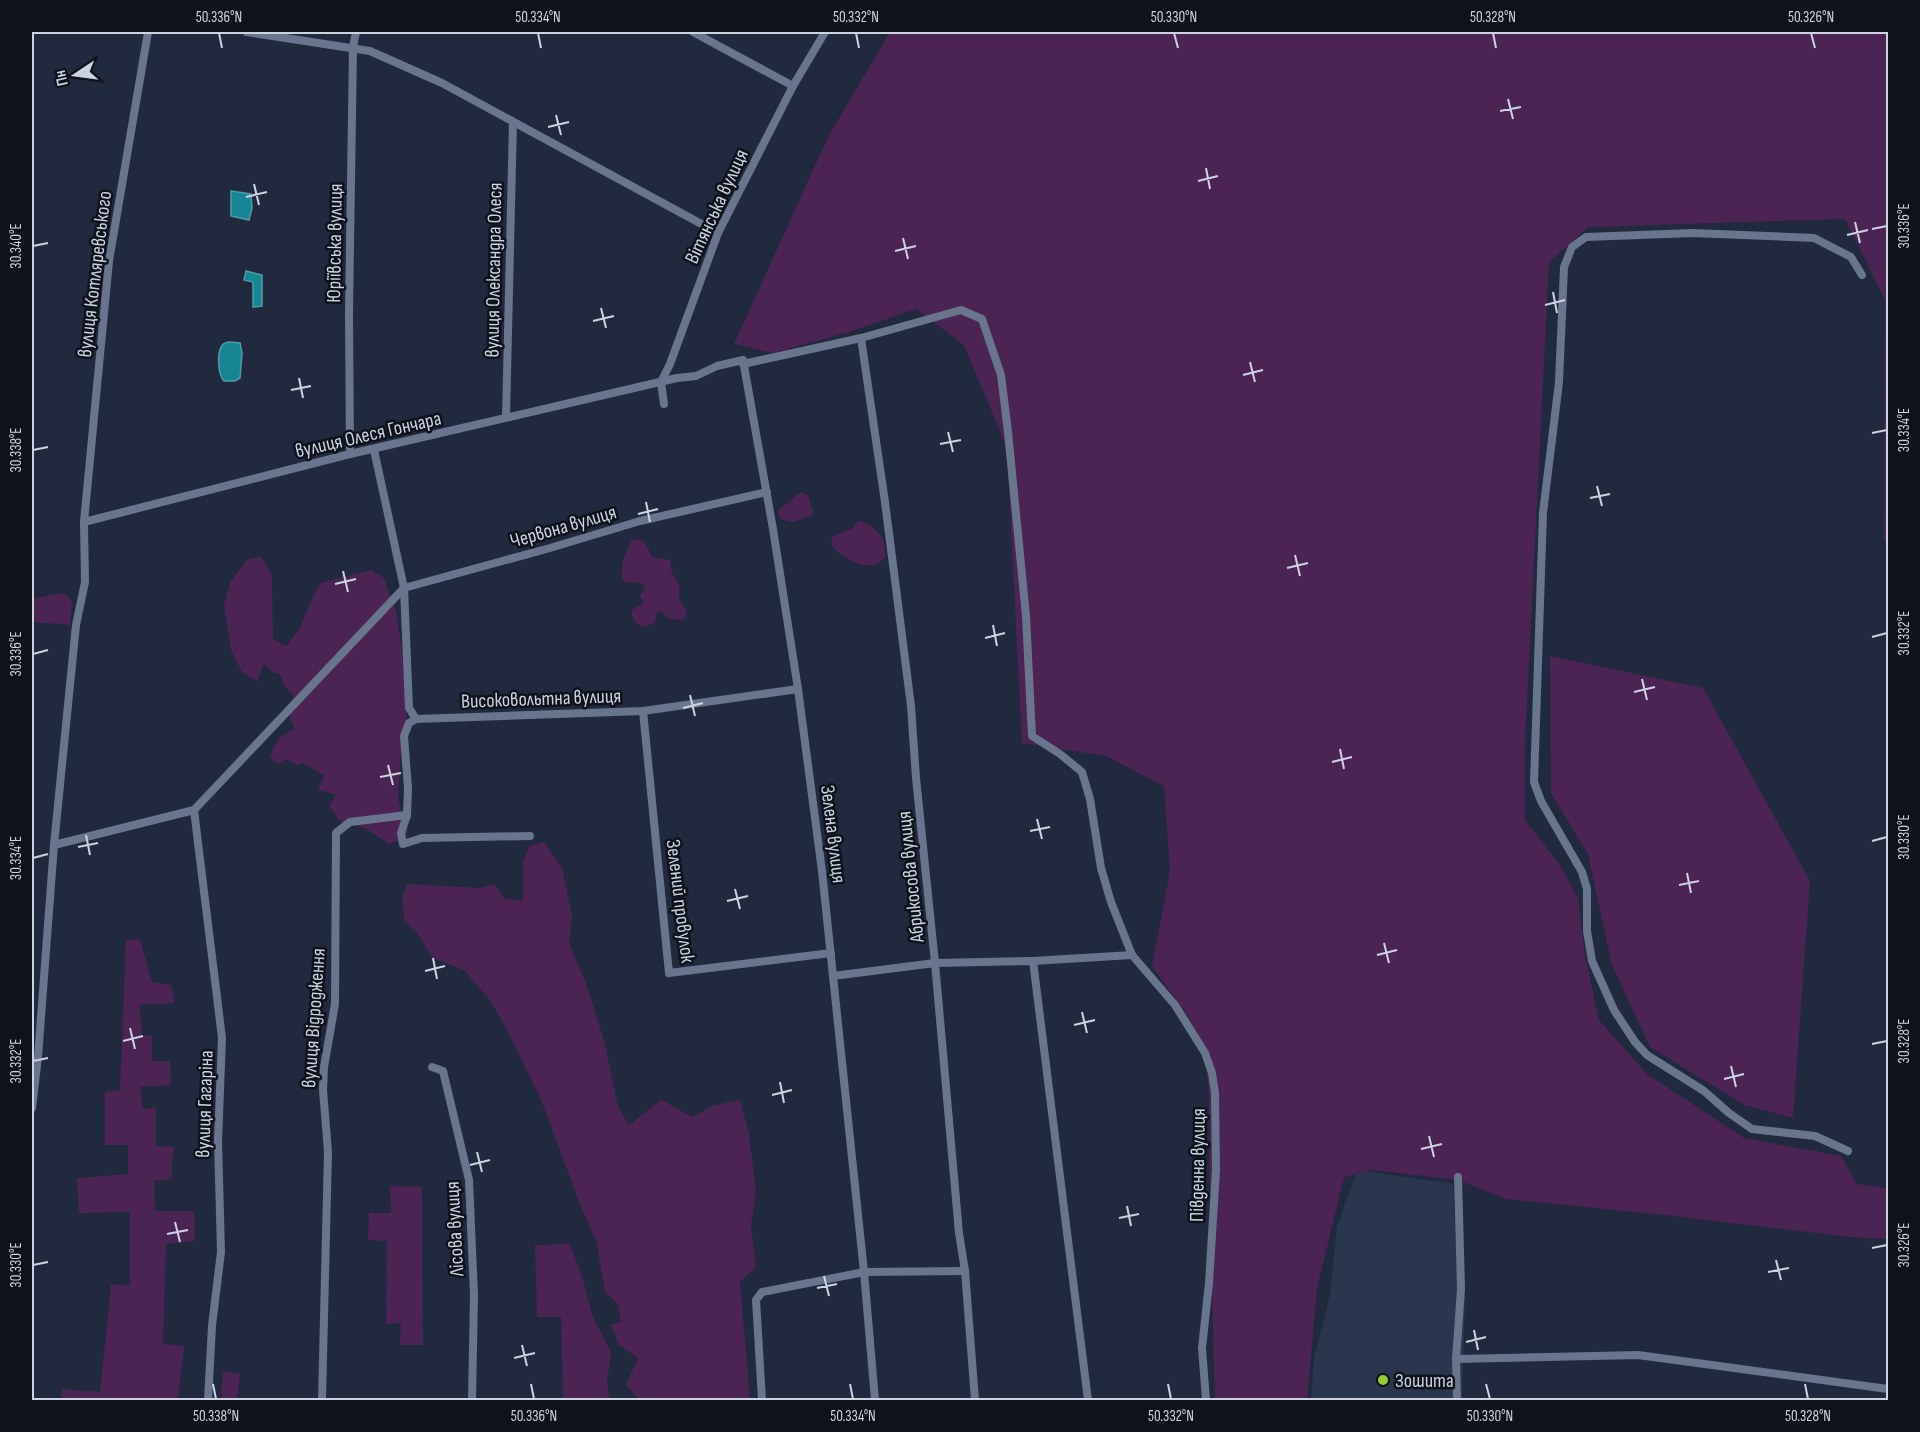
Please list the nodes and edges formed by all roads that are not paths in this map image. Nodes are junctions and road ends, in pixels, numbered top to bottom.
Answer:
1 (148, 32) edge
2 (247, 32) edge
3 (356, 32) edge
4 (693, 32) edge
5 (825, 32) edge
6 (353, 47) junction
7 (793, 86) junction
8 (513, 122) junction
9 (717, 233) junction
10 (1862, 275) dead end
11 (861, 338) junction
12 (670, 364) junction
13 (743, 364) junction
14 (677, 378) junction
15 (661, 382) junction
16 (664, 404) dead end
17 (506, 417) junction
18 (374, 450) junction
19 (350, 454) junction
20 (767, 492) junction
21 (84, 522) junction
22 (404, 588) junction
23 (798, 689) junction
24 (643, 711) junction
25 (416, 719) junction
26 (194, 810) junction
27 (407, 815) junction
28 (530, 836) dead end
29 (54, 845) junction
30 (831, 953) junction
31 (1132, 955) junction
32 (1033, 961) junction
33 (935, 963) junction
34 (834, 976) junction
35 (35, 1057) edge
36 (432, 1067) dead end
37 (32, 1108) edge
38 (1848, 1151) dead end
39 (1458, 1177) dead end
40 (965, 1271) junction
41 (864, 1272) junction
42 (1456, 1359) junction
43 (1888, 1389) edge
44 (208, 1401) edge
45 (322, 1401) edge
46 (472, 1401) edge
47 (762, 1401) edge
48 (875, 1401) edge
49 (975, 1401) edge
50 (1088, 1401) edge
51 (1206, 1401) edge
52 (1457, 1401) edge

1 - 21 street, вулиця Котляревського
2 - 6 street
3 - 6 street, Юріївська вулиця
4 - 7 street
5 - 7 street, Вітянська вулиця
6 - 8 street
6 - 19 street, Юріївська вулиця
7 - 9 street, Вітянська вулиця
8 - 9 street
8 - 17 street, вулиця Олександра Олеся
9 - 12 street, Вітянська вулиця
10 - 38 street
11 - 13 street
11 - 31 street
11 - 33 street, Абрикосова вулиця
12 - 14 street
12 - 15 street, Вітянська вулиця
13 - 14 street
13 - 20 street, Зелена вулиця
14 - 15 street
15 - 16 street
15 - 17 street, вулиця Олеся Гончара
17 - 18 street, вулиця Олеся Гончара
18 - 19 street, вулиця Олеся Гончара
18 - 22 street
19 - 21 street, вулиця Олеся Гончара
20 - 22 street, Червона вулиця
20 - 23 street, Зелена вулиця
21 - 29 street, вулиця Котляревського
22 - 25 street
22 - 26 street
23 - 24 street, Високовольтна вулиця
23 - 30 street, Зелена вулиця
24 - 25 street, Високовольтна вулиця
24 - 30 street, Зелений провулок
25 - 27 street
26 - 29 street
26 - 44 street, вулиця Гагаріна
27 - 28 street
27 - 45 street, вулиця Відродження
29 - 35 street, вулиця Котляревського
30 - 34 street, Зелена вулиця
31 - 32 street, Абрикосова вулиця
31 - 51 street, Південна вулиця
32 - 33 street, Абрикосова вулиця
32 - 50 street
33 - 34 street
33 - 40 street
34 - 41 street, Зелена вулиця
35 - 37 street, вулиця Котляревського
36 - 46 street, Лісова вулиця
39 - 42 street
40 - 41 street
40 - 49 street
41 - 47 street
41 - 48 street, Зелена вулиця
42 - 43 street
42 - 52 street

